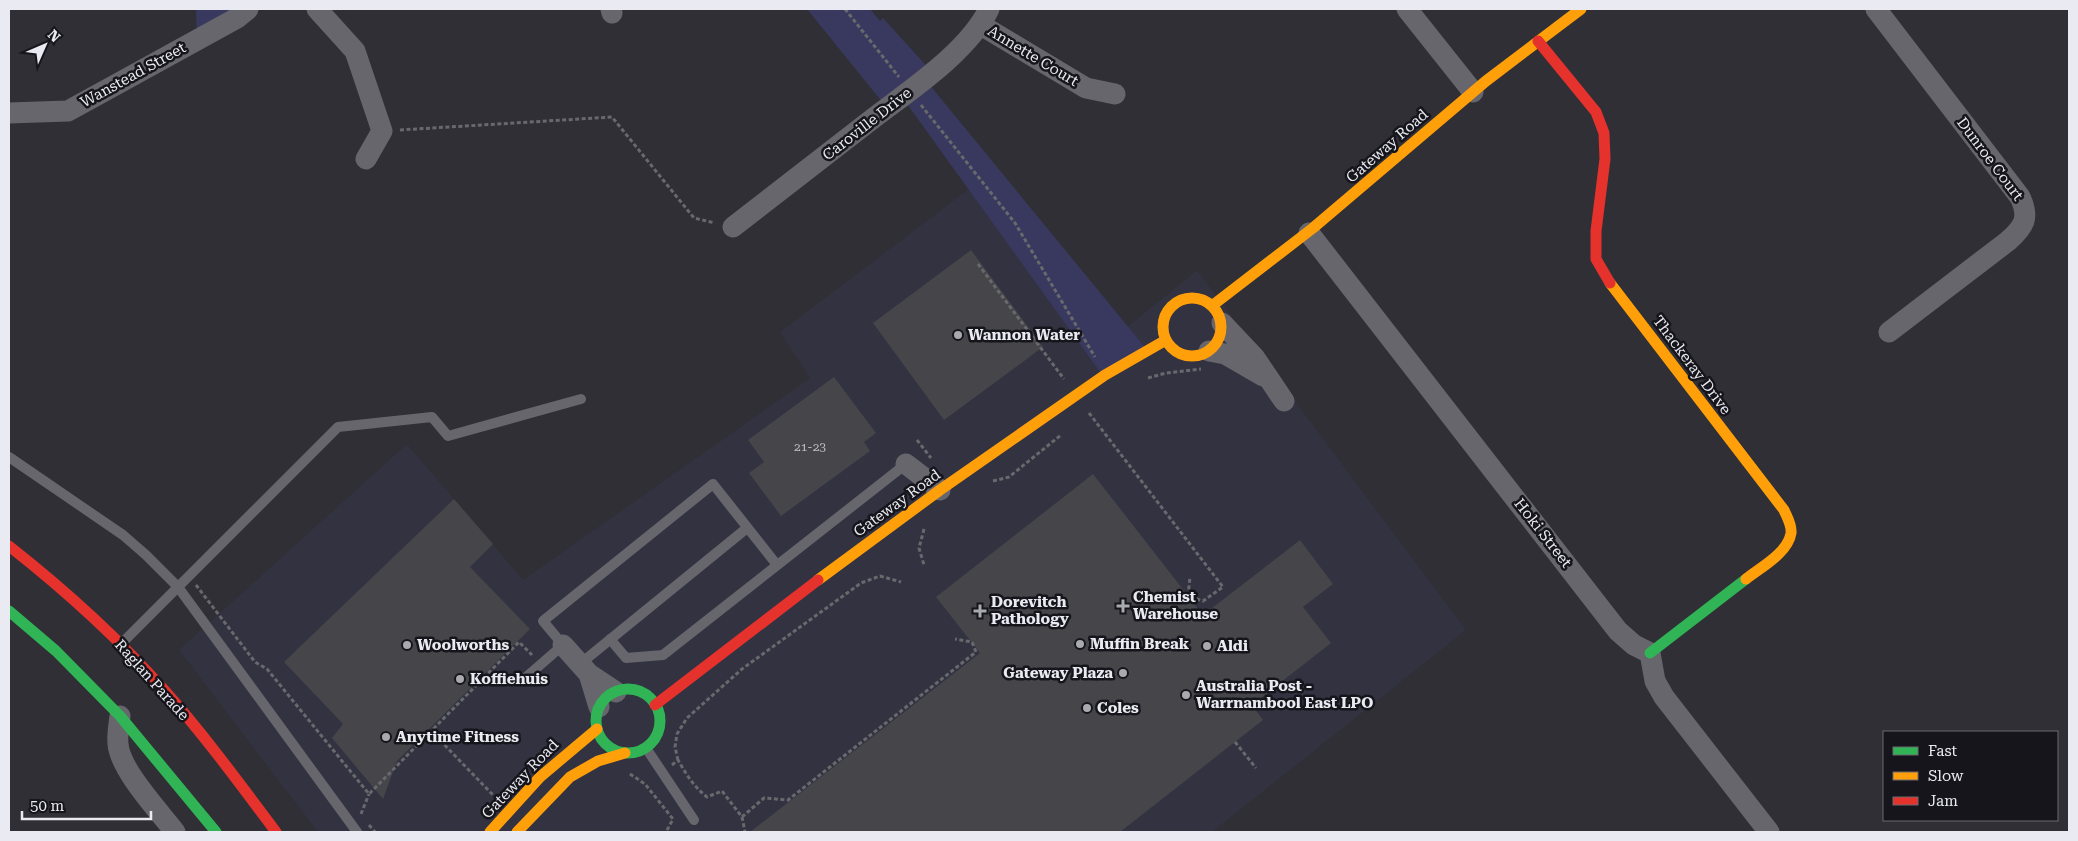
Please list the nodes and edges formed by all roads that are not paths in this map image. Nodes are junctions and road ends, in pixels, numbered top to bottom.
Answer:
1 (248, 9) edge
2 (317, 9) edge
3 (1407, 9) edge
4 (1581, 9) edge
5 (1876, 9) edge
6 (985, 17) edge
7 (1538, 41) junction
8 (1473, 92) junction
9 (1115, 94) dead end
10 (9, 113) edge
11 (366, 159) dead end
12 (733, 227) road end
13 (1309, 232) junction
14 (1217, 314) junction
15 (1889, 332) dead end
16 (1166, 340) junction
17 (1209, 351) junction
18 (1272, 381) junction
19 (581, 399) dead end
20 (1284, 401) dead end
21 (9, 457) edge
22 (906, 464) junction
23 (940, 490) junction
24 (920, 504) junction
25 (747, 528) junction
26 (9, 546) edge
27 (777, 565) junction
28 (178, 587) junction
29 (9, 611) edge
30 (610, 639) junction
31 (120, 645) junction
32 (563, 645) junction
33 (1650, 653) junction
34 (584, 669) junction
35 (524, 679) dead end
36 (616, 692) junction
37 (655, 705) junction
38 (599, 707) junction
39 (120, 716) junction
40 (597, 729) junction
41 (646, 748) junction
42 (625, 753) junction
43 (694, 820) dead end
44 (175, 832) edge
45 (216, 832) edge
46 (276, 832) edge
47 (357, 832) edge
48 (490, 832) edge
49 (517, 832) edge
50 (1769, 832) edge

1 - 10 street, Wanstead Street
2 - 11 street
3 - 8 street
4 - 7 main road, Gateway Road
5 - 15 street, Dunroe Court
6 - 9 street, Annette Court
6 - 12 street, Caroville Drive
7 - 8 main road, Gateway Road
7 - 33 main road, Thackeray Drive
8 - 13 main road, Gateway Road
13 - 14 main road, Gateway Road
13 - 33 street, Hoki Street
14 - 16 main road
14 - 17 main road
14 - 18 street
16 - 17 main road
16 - 23 main road, Gateway Road
17 - 18 street
18 - 20 street
19 - 28 lane
21 - 28 lane
22 - 23 street
22 - 24 street
22 - 27 lane
23 - 24 main road, Gateway Road
24 - 37 main road, Gateway Road
25 - 27 lane
25 - 30 lane
25 - 32 lane
26 - 31 main road, Raglan Parade
27 - 30 lane
28 - 31 lane
28 - 47 lane
29 - 39 main road
30 - 34 lane
31 - 46 main road, Raglan Parade
32 - 34 street
32 - 35 lane
33 - 50 street
34 - 36 street
34 - 38 street
36 - 37 main road
36 - 38 main road
37 - 41 main road
38 - 40 main road
39 - 44 street
39 - 45 main road
40 - 42 main road
40 - 48 main road, Gateway Road
41 - 42 main road
41 - 43 lane
42 - 49 main road

